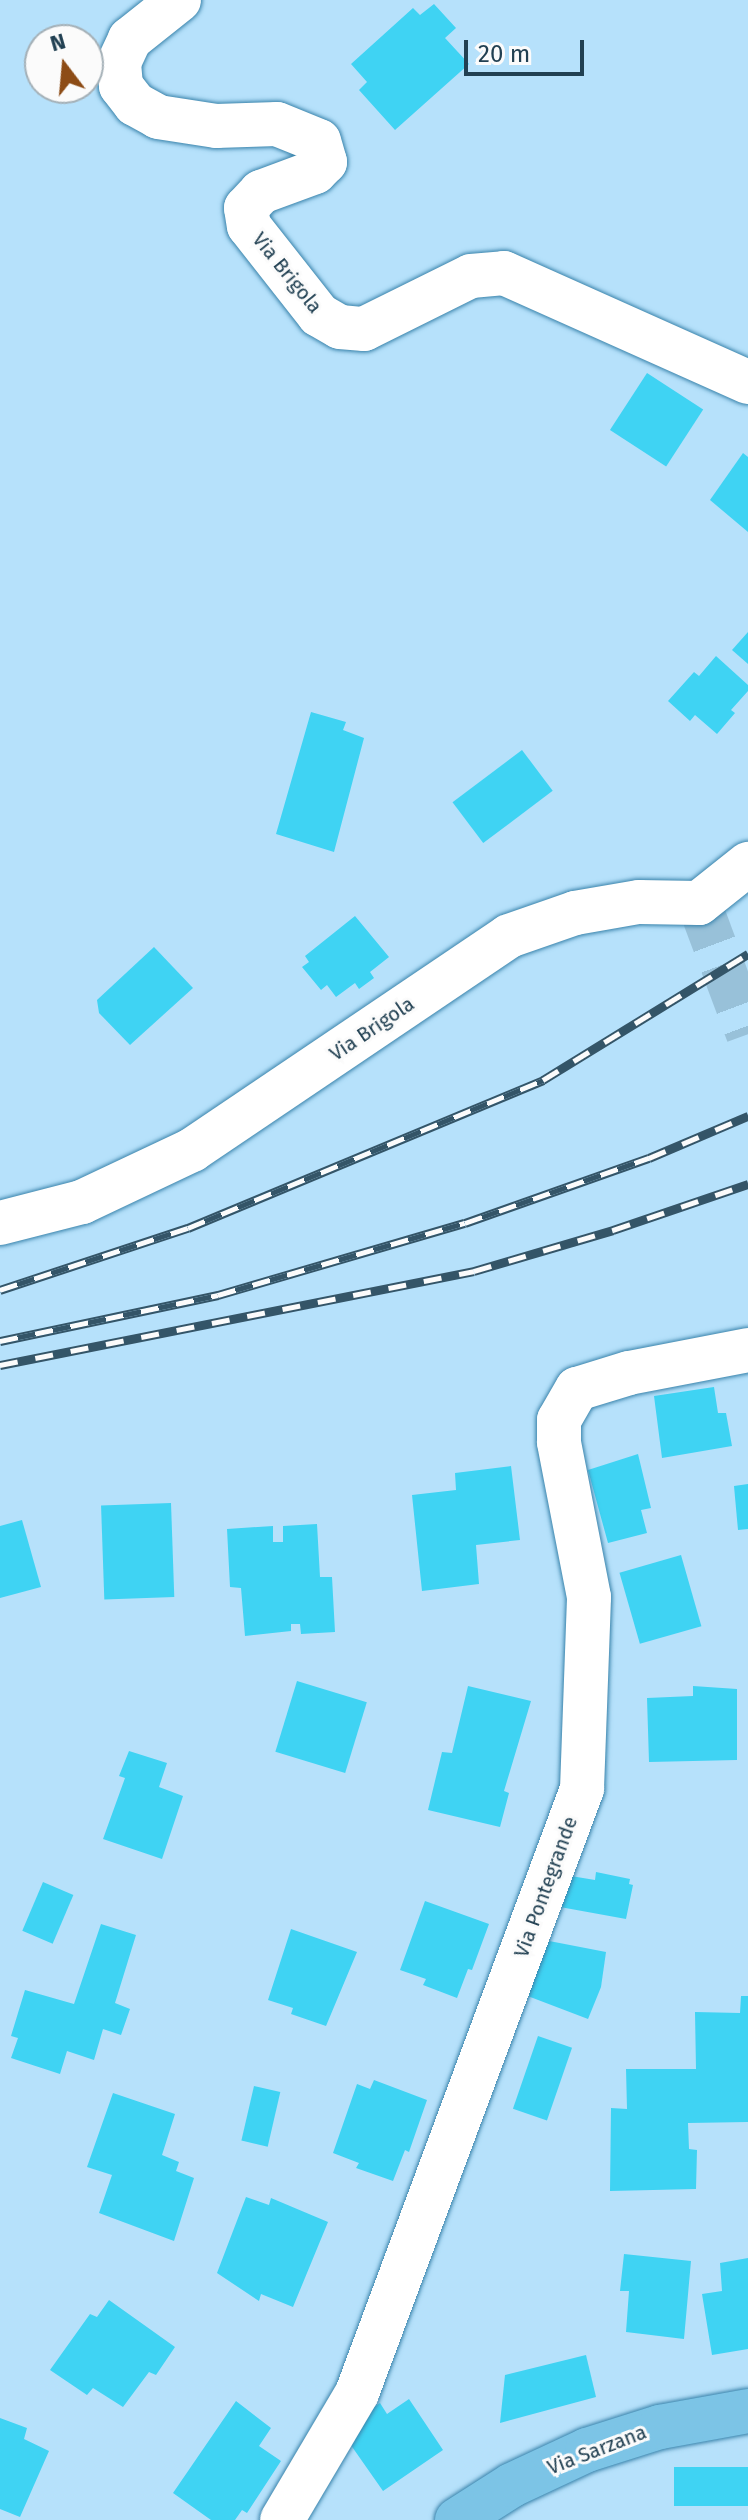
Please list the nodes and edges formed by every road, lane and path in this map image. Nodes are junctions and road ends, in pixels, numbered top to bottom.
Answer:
1 (179, 0) edge
2 (748, 382) edge
3 (748, 864) edge
4 (0, 1223) edge
5 (748, 1350) edge
6 (748, 2411) edge
7 (282, 2520) edge
8 (457, 2520) edge

1 - 2 street, Via Brigola
3 - 4 street, Via Brigola
5 - 7 street, Via Pontegrande
6 - 8 main road, Via Sarzana

